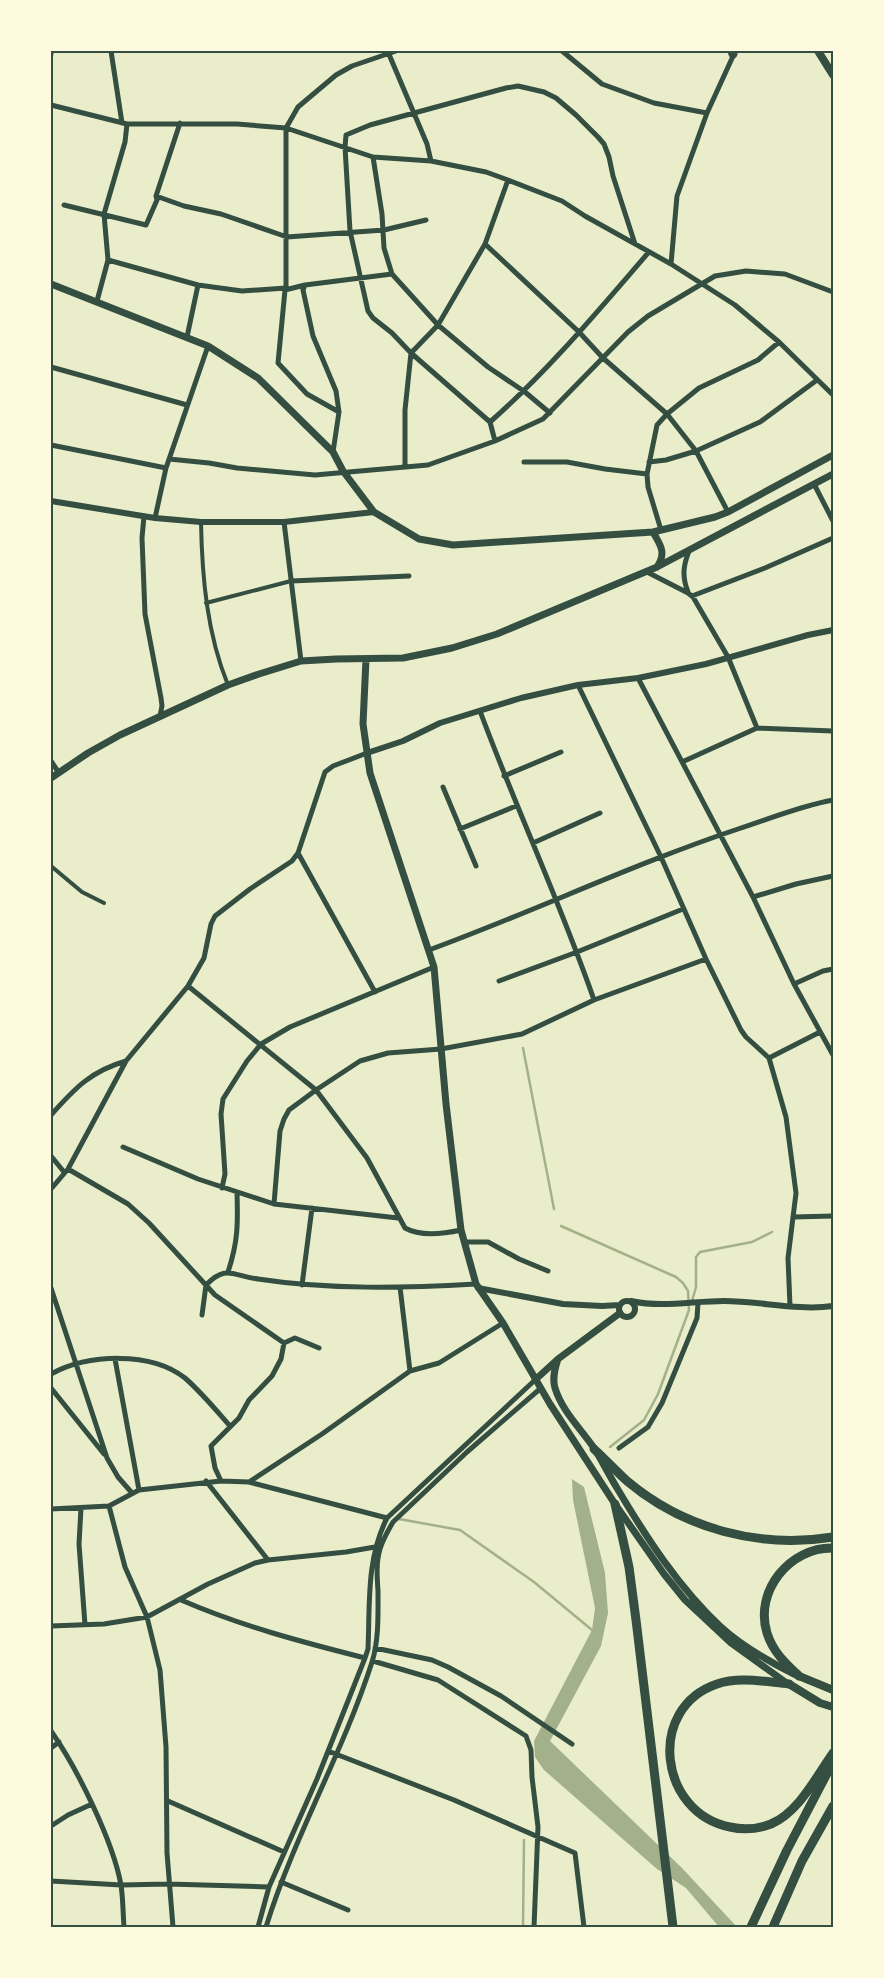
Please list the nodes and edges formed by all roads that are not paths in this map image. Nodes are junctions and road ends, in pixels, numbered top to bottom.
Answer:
1 (111, 51) edge
2 (396, 51) edge
3 (562, 51) edge
4 (818, 51) edge
5 (388, 52) edge
6 (734, 52) edge
7 (833, 75) edge
8 (51, 105) edge
9 (413, 113) junction
10 (707, 113) junction
11 (124, 123) junction
12 (180, 124) junction
13 (286, 128) junction
14 (345, 147) junction
15 (373, 157) junction
16 (431, 161) junction
17 (508, 180) junction
18 (156, 196) junction
19 (64, 205) dead end
20 (104, 214) junction
21 (426, 220) dead end
22 (384, 230) junction
23 (350, 231) junction
24 (287, 237) junction
25 (485, 244) junction
26 (636, 245) junction
27 (648, 253) junction
28 (108, 260) junction
29 (671, 264) junction
30 (392, 274) junction
31 (359, 279) junction
32 (701, 283) junction
33 (51, 284) edge
34 (198, 285) junction
35 (305, 286) junction
36 (285, 289) junction
37 (833, 292) edge
38 (96, 301) junction
39 (438, 325) junction
40 (580, 332) junction
41 (187, 337) junction
42 (779, 342) junction
43 (208, 346) junction
44 (411, 353) junction
45 (603, 358) junction
46 (51, 367) edge
47 (817, 380) junction
48 (525, 392) junction
49 (833, 394) edge
50 (187, 405) junction
51 (339, 412) junction
52 (550, 413) junction
53 (667, 414) junction
54 (490, 422) junction
55 (495, 441) junction
56 (51, 445) edge
57 (696, 451) junction
58 (333, 452) junction
59 (833, 455) edge
60 (169, 459) junction
61 (524, 462) dead end
62 (649, 462) junction
63 (405, 467) junction
64 (166, 468) junction
65 (343, 471) junction
66 (646, 474) junction
67 (833, 474) edge
68 (814, 484) junction
69 (51, 502) edge
70 (374, 512) junction
71 (728, 512) junction
72 (144, 516) junction
73 (155, 518) junction
74 (201, 522) junction
75 (284, 522) junction
76 (833, 522) edge
77 (661, 530) junction
78 (652, 532) junction
79 (833, 538) edge
80 (689, 552) junction
81 (657, 567) junction
82 (647, 572) junction
83 (409, 576) dead end
84 (291, 580) junction
85 (690, 595) junction
86 (206, 603) junction
87 (833, 630) edge
88 (728, 657) junction
89 (366, 659) junction
90 (301, 661) junction
91 (638, 678) junction
92 (228, 685) junction
93 (578, 685) junction
94 (480, 711) junction
95 (160, 716) junction
96 (757, 728) junction
97 (833, 732) edge
98 (562, 752) dead end
99 (367, 753) junction
100 (51, 761) edge
101 (682, 762) junction
102 (59, 773) junction
103 (504, 776) junction
104 (51, 778) edge
105 (443, 786) dead end
106 (833, 800) edge
107 (516, 806) junction
108 (600, 813) dead end
109 (460, 829) junction
110 (721, 835) junction
111 (532, 843) junction
112 (298, 853) junction
113 (661, 857) junction
114 (51, 866) edge
115 (476, 866) dead end
116 (833, 876) edge
117 (753, 897) junction
118 (556, 900) junction
119 (104, 902) dead end
120 (683, 908) junction
121 (429, 950) junction
122 (577, 952) junction
123 (706, 960) junction
124 (434, 967) junction
125 (833, 969) edge
126 (499, 980) dead end
127 (794, 984) junction
128 (188, 986) junction
129 (375, 992) junction
130 (594, 1000) junction
131 (820, 1032) junction
132 (262, 1044) junction
133 (441, 1049) junction
134 (833, 1055) edge
135 (769, 1058) junction
136 (126, 1061) junction
137 (316, 1090) junction
138 (51, 1115) edge
139 (122, 1147) dead end
140 (51, 1156) edge
141 (66, 1170) junction
142 (222, 1188) junction
143 (51, 1189) edge
144 (237, 1192) junction
145 (274, 1204) junction
146 (312, 1208) junction
147 (793, 1216) junction
148 (833, 1216) edge
149 (398, 1218) junction
150 (461, 1230) junction
151 (464, 1242) junction
152 (548, 1271) dead end
153 (228, 1272) junction
154 (206, 1285) junction
155 (302, 1285) junction
156 (477, 1286) junction
157 (400, 1287) junction
158 (51, 1288) edge
159 (631, 1302) junction
160 (698, 1303) junction
161 (647, 1305) junction
162 (790, 1306) junction
163 (833, 1306) edge
164 (620, 1309) junction
165 (635, 1313) junction
166 (202, 1315) dead end
167 (503, 1323) junction
168 (284, 1343) junction
169 (319, 1348) dead end
170 (115, 1359) junction
171 (558, 1359) junction
172 (77, 1364) junction
173 (410, 1371) junction
174 (51, 1374) edge
175 (535, 1380) junction
176 (51, 1388) edge
177 (541, 1388) junction
178 (230, 1426) junction
179 (619, 1448) dead end
180 (594, 1449) junction
181 (107, 1458) junction
182 (221, 1481) junction
183 (206, 1482) junction
184 (249, 1482) junction
185 (139, 1490) junction
186 (132, 1493) junction
187 (616, 1504) junction
188 (110, 1506) junction
189 (81, 1508) junction
190 (51, 1509) edge
191 (387, 1518) junction
192 (833, 1537) edge
193 (375, 1547) junction
194 (833, 1548) edge
195 (268, 1560) junction
196 (182, 1600) junction
197 (147, 1618) junction
198 (85, 1624) junction
199 (51, 1626) edge
200 (375, 1648) junction
201 (366, 1658) junction
202 (373, 1661) junction
203 (799, 1676) junction
204 (789, 1684) junction
205 (833, 1690) edge
206 (833, 1707) edge
207 (51, 1731) edge
208 (59, 1742) junction
209 (570, 1742) dead end
210 (51, 1748) edge
211 (328, 1751) junction
212 (833, 1753) edge
213 (336, 1754) junction
214 (833, 1762) edge
215 (168, 1801) junction
216 (92, 1804) junction
217 (833, 1806) edge
218 (51, 1826) edge
219 (536, 1835) junction
220 (284, 1852) junction
221 (51, 1881) edge
222 (281, 1882) junction
223 (168, 1884) junction
224 (121, 1885) junction
225 (270, 1887) junction
226 (348, 1910) dead end
227 (124, 1927) edge
228 (173, 1927) edge
229 (258, 1927) edge
230 (266, 1927) edge
231 (534, 1927) edge
232 (584, 1927) edge
233 (672, 1927) edge
234 (751, 1927) edge
235 (773, 1927) edge

1 - 11 street
2 - 5 street
3 - 10 street
4 - 7 main road
5 - 9 street
5 - 13 street
6 - 10 street
8 - 11 street
9 - 14 street
9 - 16 street
9 - 26 street
10 - 29 street
11 - 12 street
11 - 20 street
12 - 13 street
12 - 18 street
13 - 14 street
13 - 24 street
14 - 15 street
14 - 23 street
15 - 16 street
15 - 22 street
16 - 17 street
17 - 25 street
17 - 26 street
18 - 20 street
18 - 24 street
19 - 20 street
20 - 28 street
21 - 22 street
22 - 23 street
22 - 30 street
23 - 24 street
23 - 31 street
24 - 36 street
25 - 39 street
25 - 40 street
26 - 27 street
27 - 29 street
27 - 40 street
28 - 34 street
28 - 38 street
29 - 32 street
30 - 31 street
30 - 39 street
31 - 35 street
31 - 44 street
32 - 37 street
32 - 42 street
32 - 45 street
33 - 38 main road
34 - 36 street
34 - 41 street
35 - 36 street
35 - 51 street
36 - 51 street
38 - 41 main road
39 - 44 street
39 - 48 street
40 - 45 street
40 - 48 street
41 - 43 main road
42 - 47 street
42 - 53 street
43 - 50 street
43 - 58 main road
44 - 54 street
44 - 63 street
45 - 52 street
45 - 53 street
46 - 50 street
47 - 49 street
47 - 57 street
48 - 52 street
48 - 54 street
50 - 60 street
51 - 58 street
52 - 55 street
53 - 57 street
53 - 62 street
54 - 55 street
55 - 63 street
56 - 64 street
57 - 62 street
57 - 71 street
58 - 65 main road
59 - 71 main road
60 - 64 street
60 - 65 street
61 - 66 street
62 - 66 street
63 - 65 street
64 - 73 street
65 - 70 main road
66 - 77 street
67 - 68 main road
68 - 76 street
68 - 80 main road
69 - 72 street
70 - 75 street
70 - 78 main road
71 - 77 main road
72 - 73 street
72 - 95 street
73 - 74 street
74 - 75 street
74 - 86 street
75 - 84 street
77 - 78 main road
78 - 81 main road
79 - 85 street
80 - 81 main road
80 - 85 street
81 - 82 main road
82 - 85 street
82 - 89 main road
83 - 84 street
84 - 86 street
84 - 90 street
85 - 88 street
86 - 92 street
87 - 88 street
88 - 91 street
88 - 96 street
89 - 90 main road
89 - 99 main road
90 - 92 main road
91 - 93 street
91 - 101 street
92 - 95 main road
93 - 94 street
93 - 113 street
94 - 99 street
94 - 103 street
95 - 102 main road
96 - 97 street
96 - 101 street
98 - 103 street
99 - 112 street
99 - 121 main road
100 - 102 street
101 - 110 street
102 - 104 main road
103 - 107 street
105 - 109 street
106 - 110 street
107 - 109 street
107 - 111 street
108 - 111 street
109 - 115 street
110 - 113 street
110 - 117 street
111 - 118 street
112 - 128 street
112 - 129 street
113 - 118 street
113 - 120 street
114 - 119 street
116 - 117 street
117 - 127 street
118 - 121 street
118 - 122 street
120 - 122 street
120 - 123 street
121 - 124 main road
122 - 126 street
122 - 130 street
123 - 130 street
123 - 135 street
124 - 129 street
124 - 133 main road
125 - 127 street
127 - 131 street
128 - 132 street
128 - 136 street
129 - 132 street
130 - 133 street
131 - 134 street
131 - 135 street
132 - 137 street
132 - 142 street
133 - 137 street
133 - 150 main road
135 - 147 street
136 - 138 street
136 - 141 street
137 - 145 street
137 - 149 street
139 - 142 street
140 - 141 street
141 - 143 street
141 - 154 street
142 - 144 street
144 - 145 street
144 - 153 street
145 - 146 street
146 - 149 street
146 - 155 street
147 - 148 street
147 - 162 street
149 - 150 street
150 - 151 main road
151 - 152 street
151 - 156 main road
153 - 154 street
153 - 155 street
154 - 166 street
154 - 168 street
155 - 157 street
156 - 157 street
156 - 164 street
156 - 167 main road
157 - 173 street
158 - 172 street
159 - 161 street
159 - 164 street
159 - 165 street
160 - 161 street
160 - 162 street
160 - 179 street
161 - 165 street
162 - 163 street
164 - 165 street
164 - 171 main road
167 - 173 street
167 - 175 main road
168 - 169 street
168 - 178 street
170 - 172 street
170 - 178 street
170 - 185 street
171 - 175 main road
171 - 180 main road
172 - 174 street
172 - 181 street
173 - 184 street
175 - 177 main road
175 - 191 street
176 - 181 street
177 - 187 main road
177 - 200 street
178 - 182 street
180 - 192 highway
180 - 203 main road
181 - 186 street
182 - 183 street
182 - 184 street
183 - 185 street
183 - 195 street
184 - 191 street
185 - 186 street
186 - 188 street
187 - 204 main road
187 - 233 highway
188 - 189 street
188 - 197 street
189 - 190 street
189 - 198 street
191 - 193 street
193 - 195 street
193 - 201 street
194 - 203 highway
195 - 196 street
196 - 197 street
196 - 201 street
197 - 198 street
197 - 215 street
198 - 199 street
200 - 202 street
200 - 209 street
201 - 211 street
202 - 213 street
202 - 219 street
203 - 205 main road
204 - 206 main road
204 - 212 highway
207 - 208 street
208 - 210 street
208 - 216 street
211 - 213 street
211 - 220 street
213 - 219 street
213 - 222 street
214 - 234 highway
215 - 220 street
215 - 223 street
216 - 218 street
216 - 224 street
217 - 235 highway
219 - 231 street
219 - 232 street
220 - 225 street
221 - 224 street
222 - 226 street
222 - 230 street
223 - 224 street
223 - 225 street
223 - 228 street
224 - 227 street
225 - 229 street

